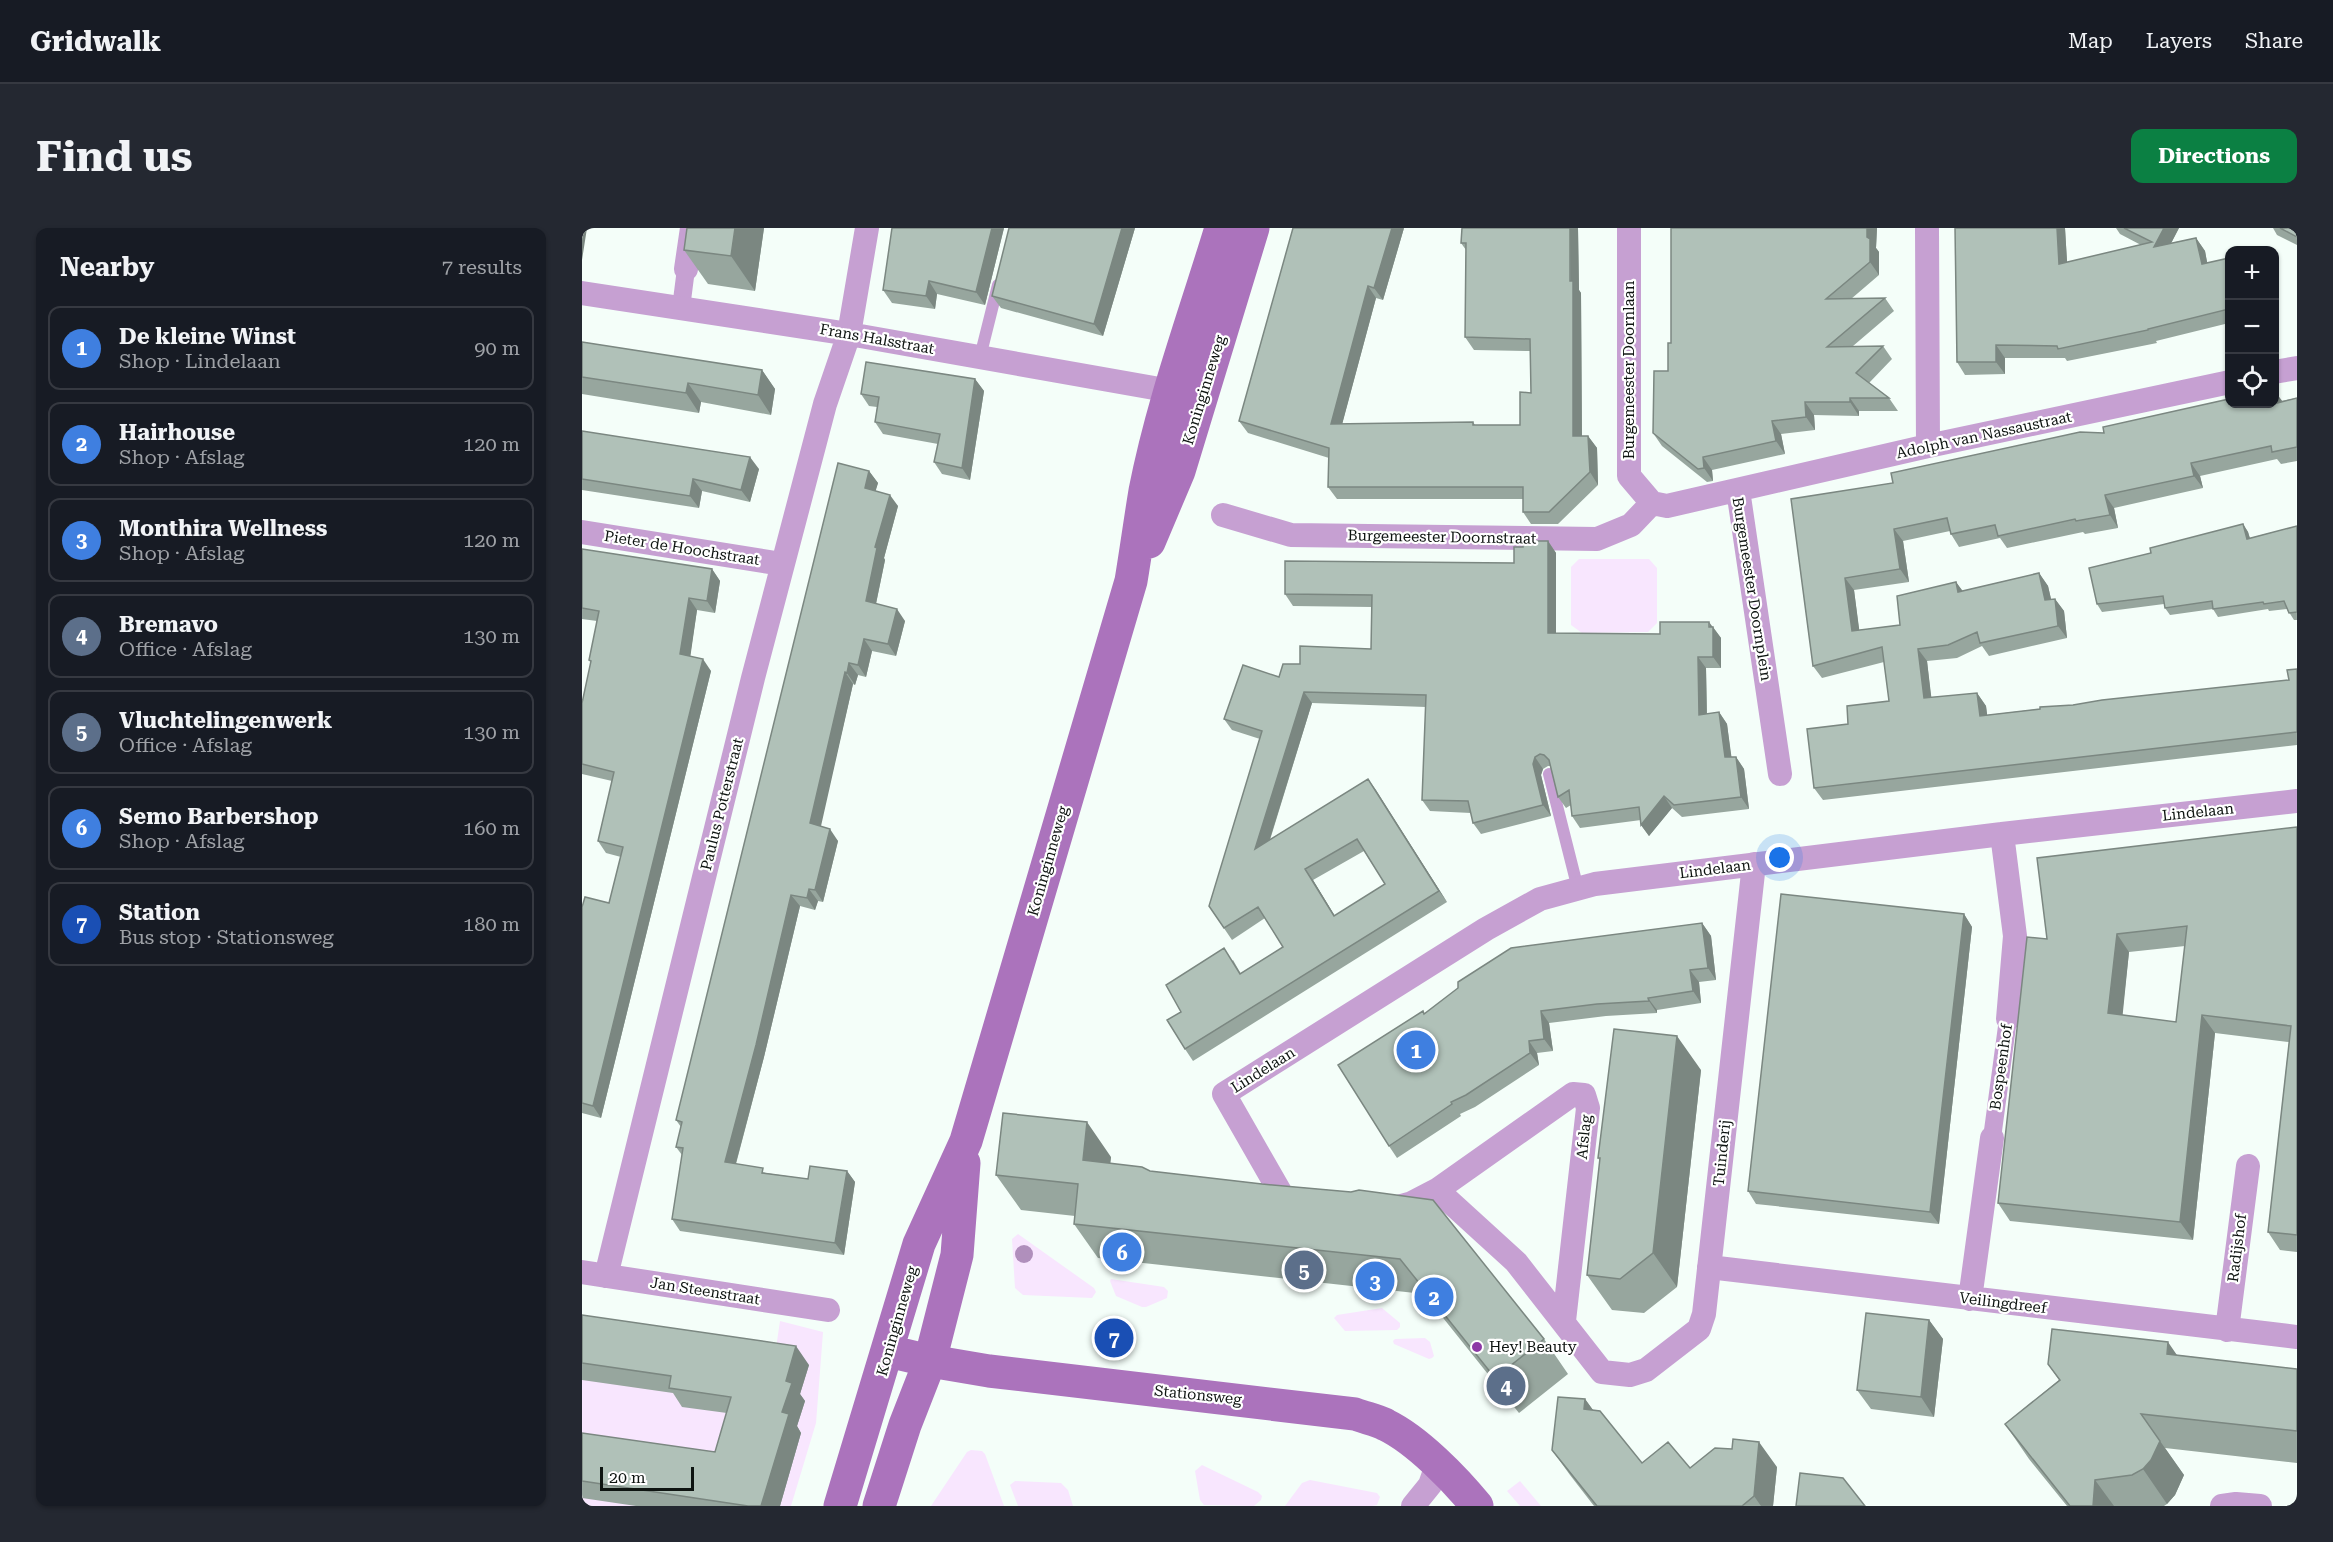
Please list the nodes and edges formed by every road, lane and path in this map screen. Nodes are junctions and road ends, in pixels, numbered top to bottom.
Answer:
1 (692, 228) edge
2 (867, 228) edge
3 (1221, 228) edge
4 (1252, 228) edge
5 (1629, 228) edge
6 (1927, 228) edge
7 (686, 269) joint
8 (1001, 271) edge
9 (582, 293) edge
10 (681, 308) junction
11 (849, 334) junction
12 (980, 357) junction
13 (2297, 368) edge
14 (2279, 371) edge
15 (2225, 383) edge
16 (1171, 390) junction
17 (1928, 446) junction
18 (1738, 490) junction
19 (1652, 504) junction
20 (1223, 514) dead end
21 (582, 532) edge
22 (782, 564) junction
23 (1131, 582) junction
24 (1549, 774) edge
25 (1780, 774) dead end
26 (2297, 801) edge
27 (2002, 834) junction
28 (1754, 864) junction
29 (1578, 889) junction
30 (2008, 1019) joint
31 (1992, 1138) joint
32 (966, 1141) junction
33 (2247, 1166) dead end
34 (1437, 1190) junction
35 (1258, 1201) edge
36 (1287, 1204) junction
37 (1320, 1207) edge
38 (1365, 1211) edge
39 (1709, 1268) junction
40 (582, 1272) edge
41 (606, 1276) junction
42 (1970, 1299) junction
43 (828, 1310) dead end
44 (1563, 1320) junction
45 (2227, 1330) junction
46 (2297, 1337) edge
47 (888, 1352) junction
48 (930, 1361) junction
49 (1437, 1465) junction
50 (840, 1506) edge
51 (879, 1506) edge
52 (1413, 1506) edge
53 (1477, 1506) edge
54 (2222, 1506) edge
55 (2260, 1506) edge

1 - 7 street
2 - 11 street, Paulus Potterstraat
3 - 16 main road, Koninginneweg
4 - 23 main road, Koninginneweg
5 - 19 street, Burgemeester Doornlaan
6 - 17 street
7 - 10 street
8 - 12 lane
9 - 10 street, Frans Halsstraat
10 - 11 street, Frans Halsstraat
11 - 12 street, Frans Halsstraat
11 - 22 street, Paulus Potterstraat
12 - 16 street, Frans Halsstraat
13 - 14 street
15 - 17 street, Adolph van Nassaustraat
16 - 23 main road, Koninginneweg
17 - 18 street, Adolph van Nassaustraat
18 - 19 street, Burgemeester Doornplein
18 - 25 street, Burgemeester Doornplein
19 - 20 street, Burgemeester Doornstraat
21 - 22 street, Pieter de Hoochstraat
22 - 41 street, Paulus Potterstraat
23 - 32 main road, Koninginneweg
24 - 29 lane
26 - 27 street, Lindelaan
27 - 28 street, Lindelaan
27 - 30 street, Bospeenhof
28 - 29 street, Lindelaan
28 - 39 street, Tuinderij
29 - 36 street, Lindelaan
30 - 31 street, Bospeenhof
31 - 42 street, Bospeenhof
32 - 47 main road, Koninginneweg
32 - 48 main road, Koninginneweg
33 - 45 street, Radijshof
34 - 38 street, Afslag
34 - 44 street
34 - 44 street, Afslag
35 - 36 street
36 - 37 street
39 - 42 street, Veilingdreef
39 - 44 street, Tuinderij
40 - 41 street, Jan Steenstraat
41 - 43 street, Jan Steenstraat
42 - 45 street, Veilingdreef
45 - 46 street, Veilingdreef
47 - 48 main road, Stationsweg
47 - 50 main road, Koninginneweg
48 - 49 main road, Stationsweg
48 - 51 main road, Koninginneweg
49 - 52 street
49 - 53 main road, Stationsweg
54 - 55 street

